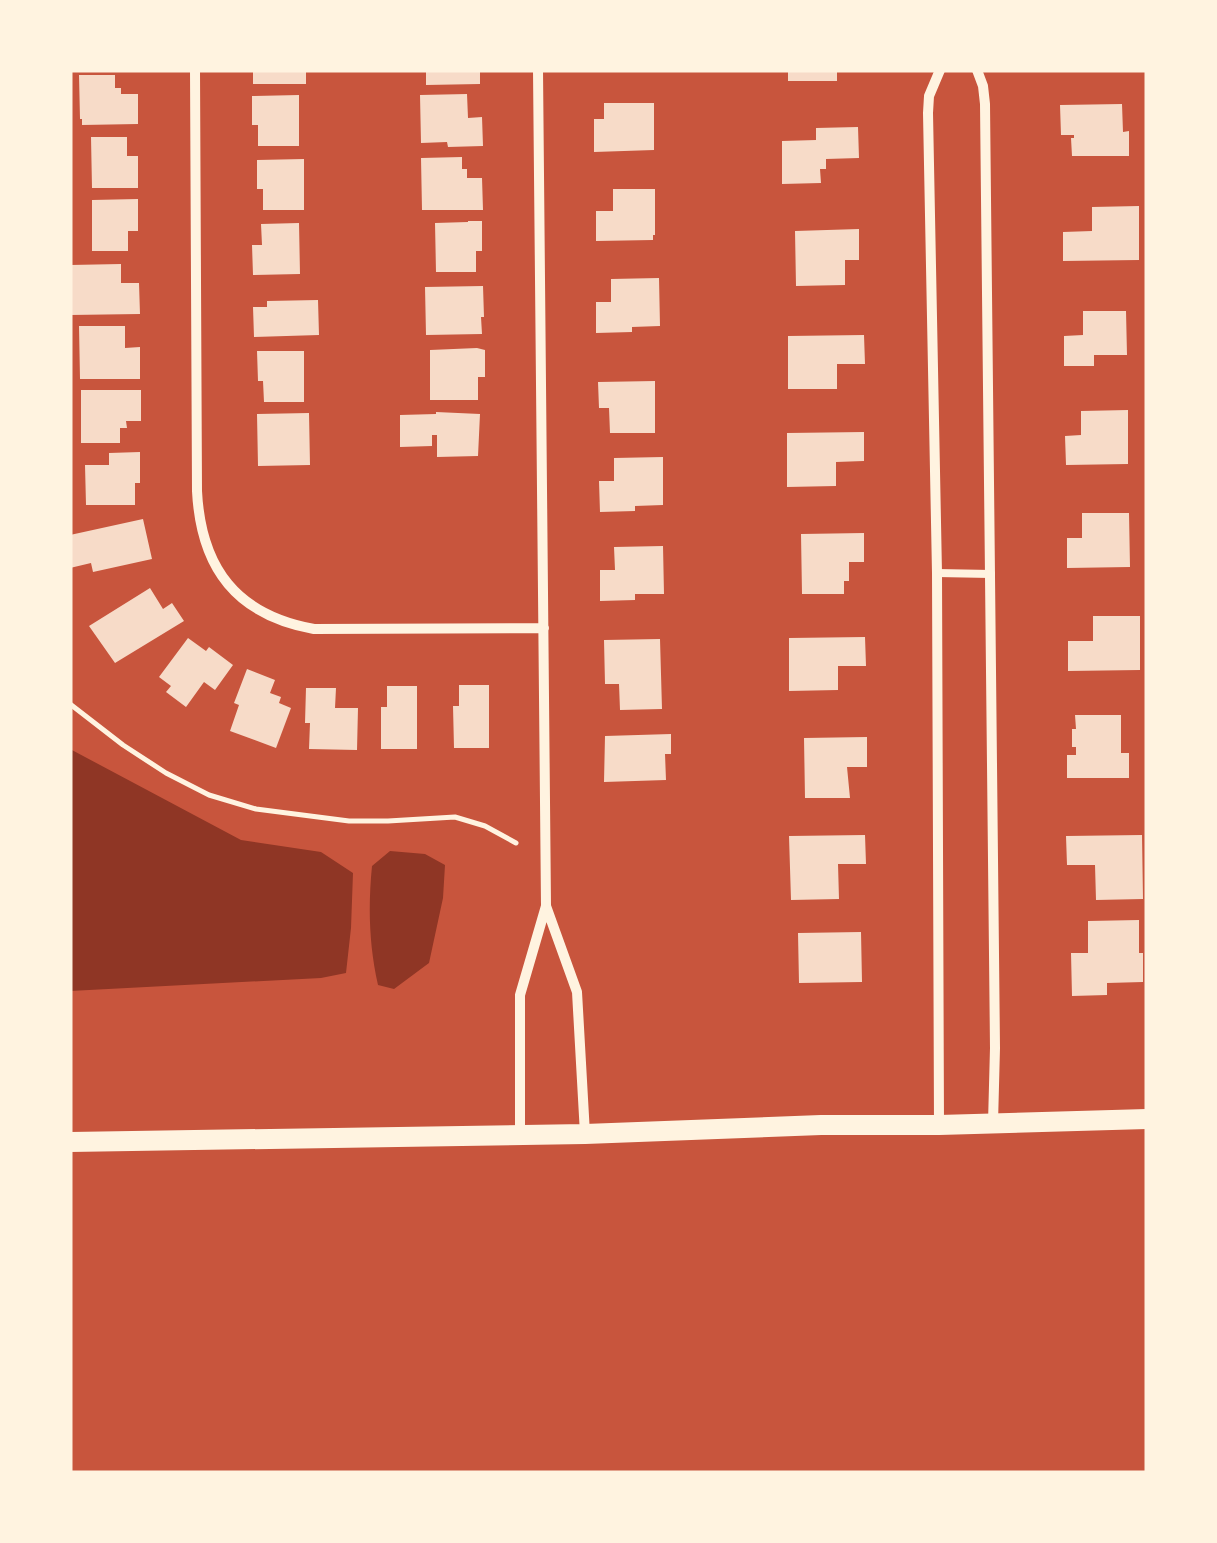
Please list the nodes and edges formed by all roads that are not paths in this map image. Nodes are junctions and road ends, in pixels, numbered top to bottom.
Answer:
1 (196, 70) edge
2 (538, 70) edge
3 (940, 70) edge
4 (977, 70) edge
5 (937, 573) junction
6 (991, 574) junction
7 (544, 628) junction
8 (546, 906) junction
9 (1147, 1119) edge
10 (993, 1122) junction
11 (939, 1125) junction
12 (520, 1134) junction
13 (585, 1134) junction
14 (70, 1142) edge

1 - 7 street
2 - 7 street
3 - 5 street
4 - 6 street
5 - 6 lane
5 - 11 street
6 - 10 street
7 - 8 street
8 - 12 street
8 - 13 street
9 - 10 main road
10 - 11 main road
11 - 13 main road
12 - 13 main road
12 - 14 main road

